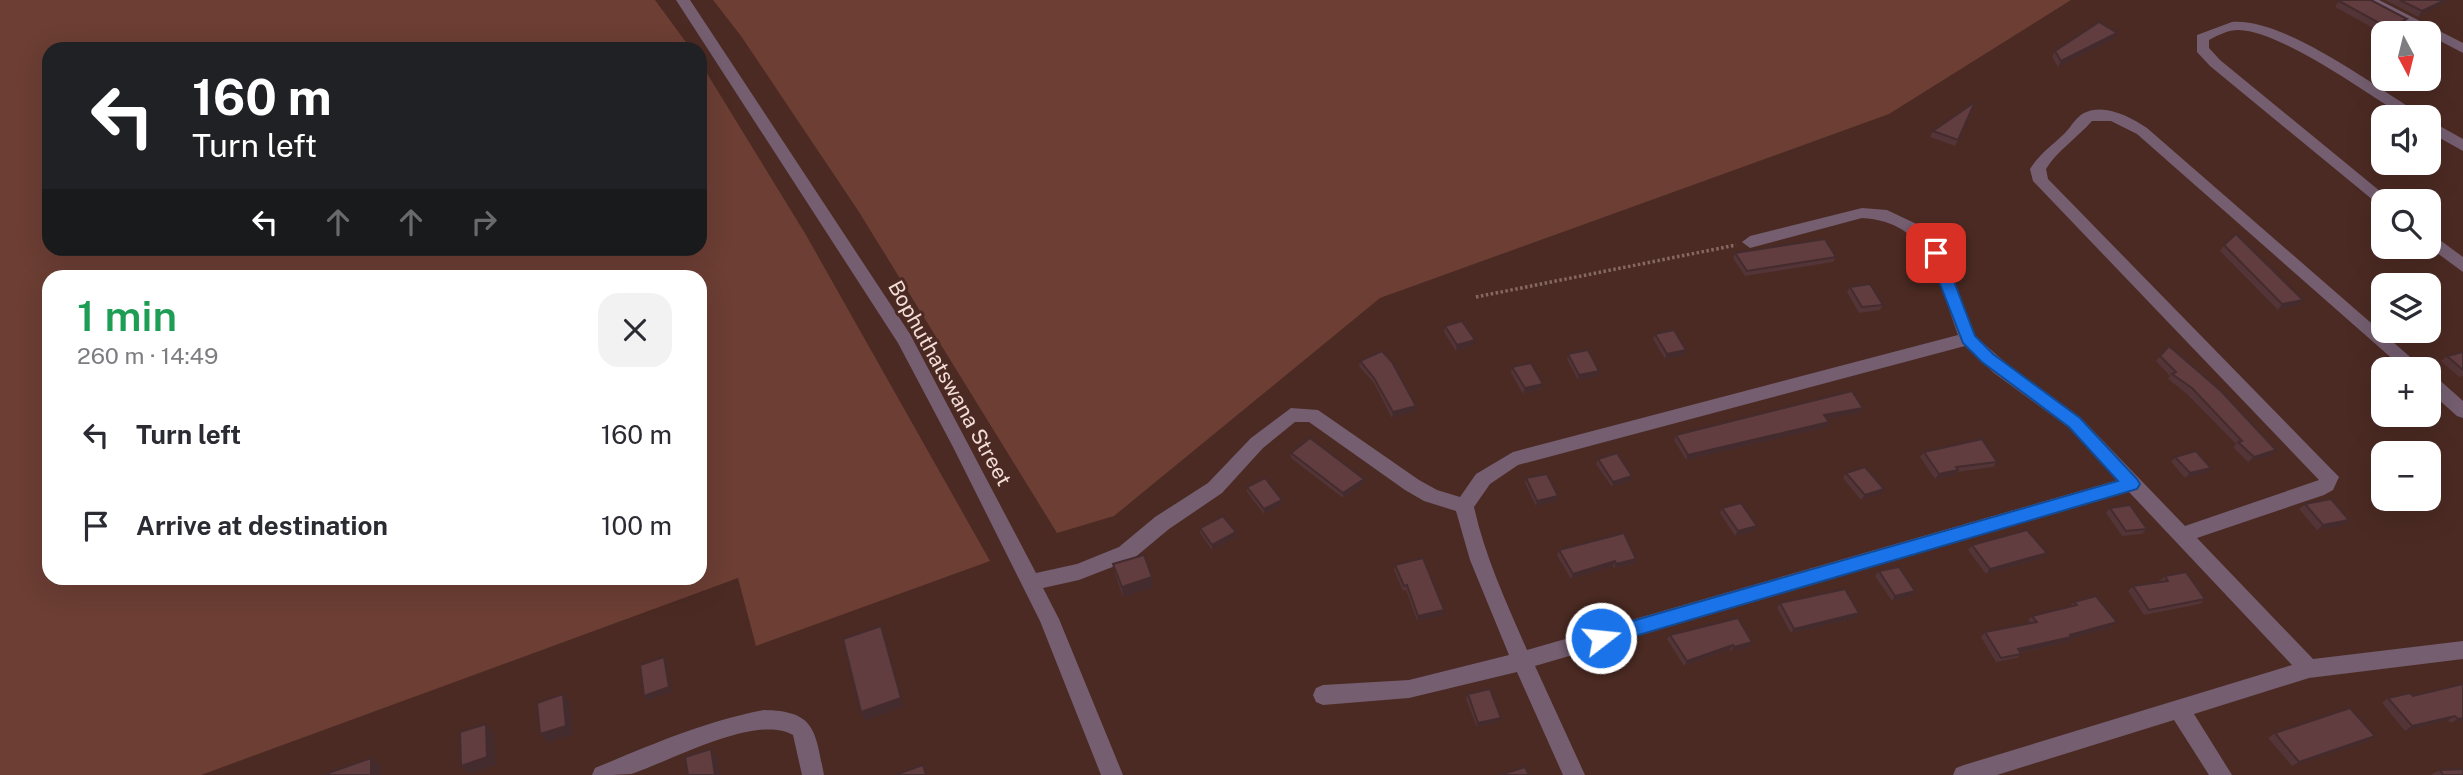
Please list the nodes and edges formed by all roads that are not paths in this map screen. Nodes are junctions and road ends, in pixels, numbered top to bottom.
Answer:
1 (683, 0) edge
2 (2369, 0) edge
3 (2463, 49) edge
4 (2395, 105) edge
5 (2441, 132) edge
6 (2463, 146) edge
7 (2371, 190) edge
8 (1750, 242) road end
9 (2441, 248) edge
10 (2463, 266) edge
11 (1968, 339) junction
12 (2401, 357) edge
13 (2441, 392) edge
14 (2463, 411) edge
15 (2131, 484) junction
16 (1464, 506) junction
17 (2183, 535) junction
18 (1031, 582) junction
19 (2463, 650) edge
20 (1522, 661) junction
21 (2309, 669) junction
22 (1323, 695) dead end
23 (2179, 709) junction
24 (1977, 773) edge
25 (603, 775) edge
26 (813, 775) edge
27 (1112, 775) edge
28 (1574, 775) edge
29 (2221, 775) edge

1 - 18 street, Bophuthatswana Street
2 - 3 street
4 - 7 street
5 - 6 street
8 - 11 street
9 - 10 street
11 - 15 street
11 - 16 street
12 - 17 street
13 - 14 street
15 - 17 street
15 - 20 street
16 - 18 street
16 - 20 street
17 - 21 street
18 - 27 street, Bophuthatswana Street
19 - 21 street
20 - 22 street
20 - 28 street
21 - 23 street
23 - 24 street
23 - 29 street
25 - 26 street

